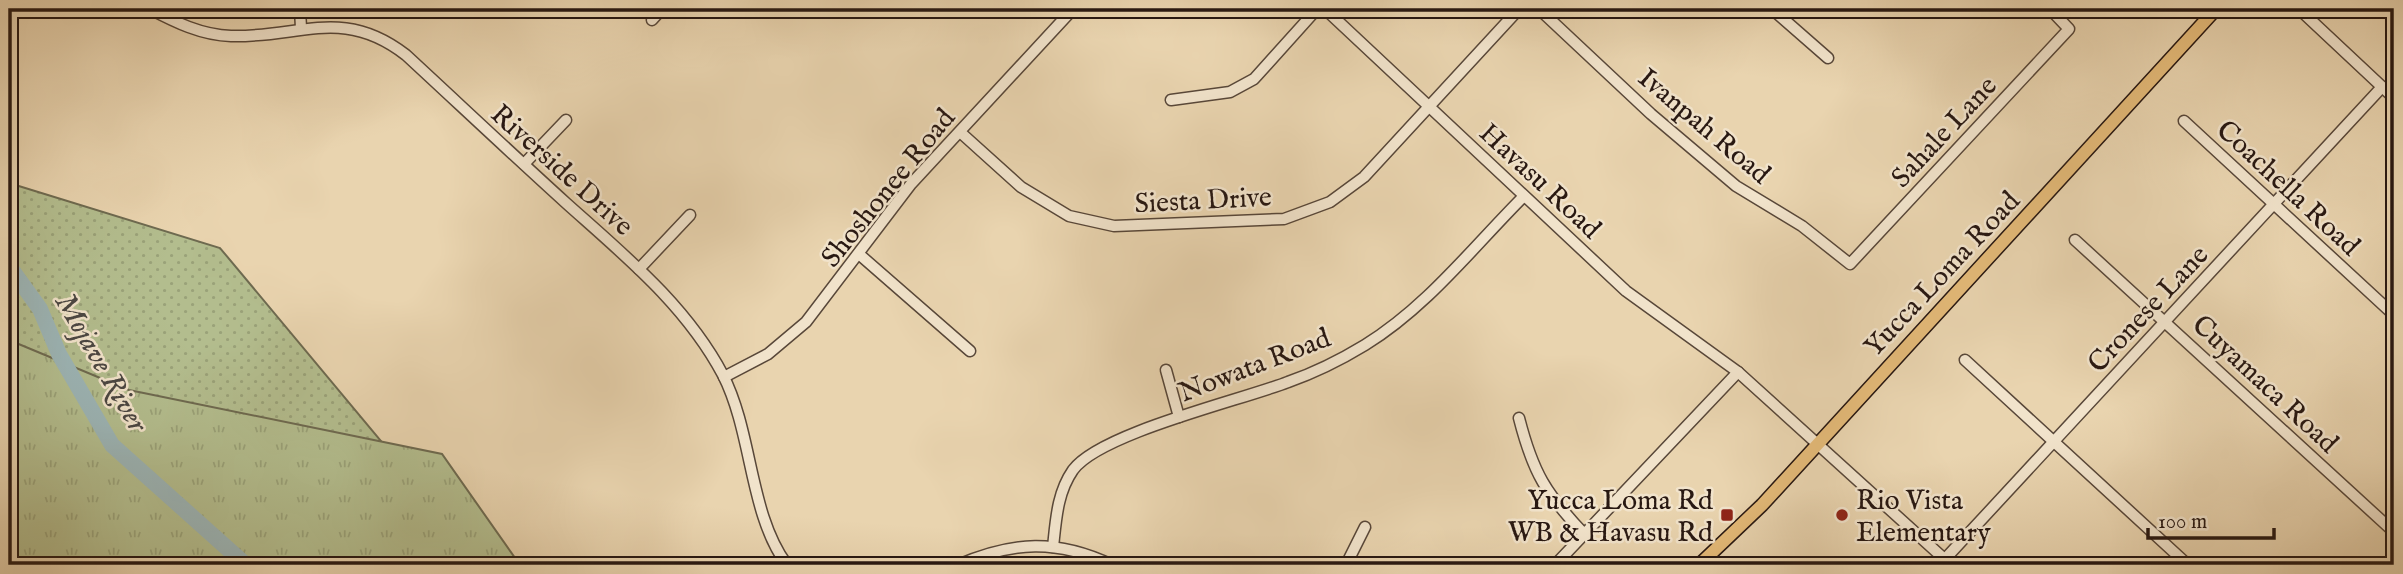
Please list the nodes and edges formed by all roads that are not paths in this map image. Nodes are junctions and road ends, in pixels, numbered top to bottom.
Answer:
1 (150, 9) edge
2 (300, 9) edge
3 (662, 9) edge
4 (1073, 9) edge
5 (1317, 9) edge
6 (1325, 9) edge
7 (1519, 9) edge
8 (1539, 9) edge
9 (1772, 9) edge
10 (2050, 9) edge
11 (2216, 9) edge
12 (2299, 9) edge
13 (652, 19) dead end
14 (301, 28) junction
15 (1828, 58) dead end
16 (2382, 87) junction
17 (2394, 98) edge
18 (1171, 100) dead end
19 (1430, 106) junction
20 (565, 120) dead end
21 (2184, 121) dead end
22 (960, 132) junction
23 (524, 164) junction
24 (1524, 196) junction
25 (2274, 204) junction
26 (690, 215) dead end
27 (2075, 240) dead end
28 (860, 255) junction
29 (1850, 264) joint
30 (639, 269) junction
31 (2394, 315) edge
32 (2165, 322) junction
33 (970, 351) dead end
34 (1965, 360) dead end
35 (1166, 370) dead end
36 (1738, 372) junction
37 (724, 377) junction
38 (1179, 417) junction
39 (1519, 418) dead end
40 (1819, 442) junction
41 (2053, 442) junction
42 (1365, 527) dead end
43 (2394, 532) edge
44 (1585, 535) junction
45 (1053, 547) junction
46 (1948, 562) edge
47 (788, 565) edge
48 (958, 565) edge
49 (1112, 565) edge
50 (1346, 565) edge
51 (1555, 565) edge
52 (1699, 565) edge
53 (2188, 565) edge

1 - 14 street, Riverside Drive
2 - 14 street
3 - 13 street
4 - 22 street, Shoshonee Road
5 - 18 street
6 - 19 street, Havasu Road
7 - 19 street, Siesta Drive
8 - 29 street, Ivanpah Road
9 - 15 street
10 - 29 street, Sahale Lane
11 - 40 main road, Yucca Loma Road
12 - 16 street
14 - 23 street, Riverside Drive
16 - 17 street
16 - 25 street, Cronese Lane
19 - 22 street, Siesta Drive
19 - 24 street, Havasu Road
20 - 23 street
21 - 25 street, Coachella Road
22 - 28 street, Shoshonee Road
23 - 30 street, Riverside Drive
24 - 36 street, Havasu Road
24 - 38 street, Nowata Road
25 - 31 street, Coachella Road
25 - 32 street, Cronese Lane
26 - 30 street
27 - 32 street, Cuyamaca Road
28 - 33 street
28 - 37 street, Shoshonee Road
30 - 37 street, Riverside Drive
32 - 41 street, Cronese Lane
32 - 43 street, Cuyamaca Road
34 - 41 street
35 - 38 street
36 - 40 street, Havasu Road
36 - 44 street
37 - 47 street, Riverside Drive
38 - 45 street, Nowata Road
39 - 44 street
40 - 46 street, Havasu Road
40 - 52 main road, Yucca Loma Road
41 - 46 street, Cronese Lane
41 - 53 street
42 - 50 street
44 - 51 street
45 - 48 street
45 - 49 street

